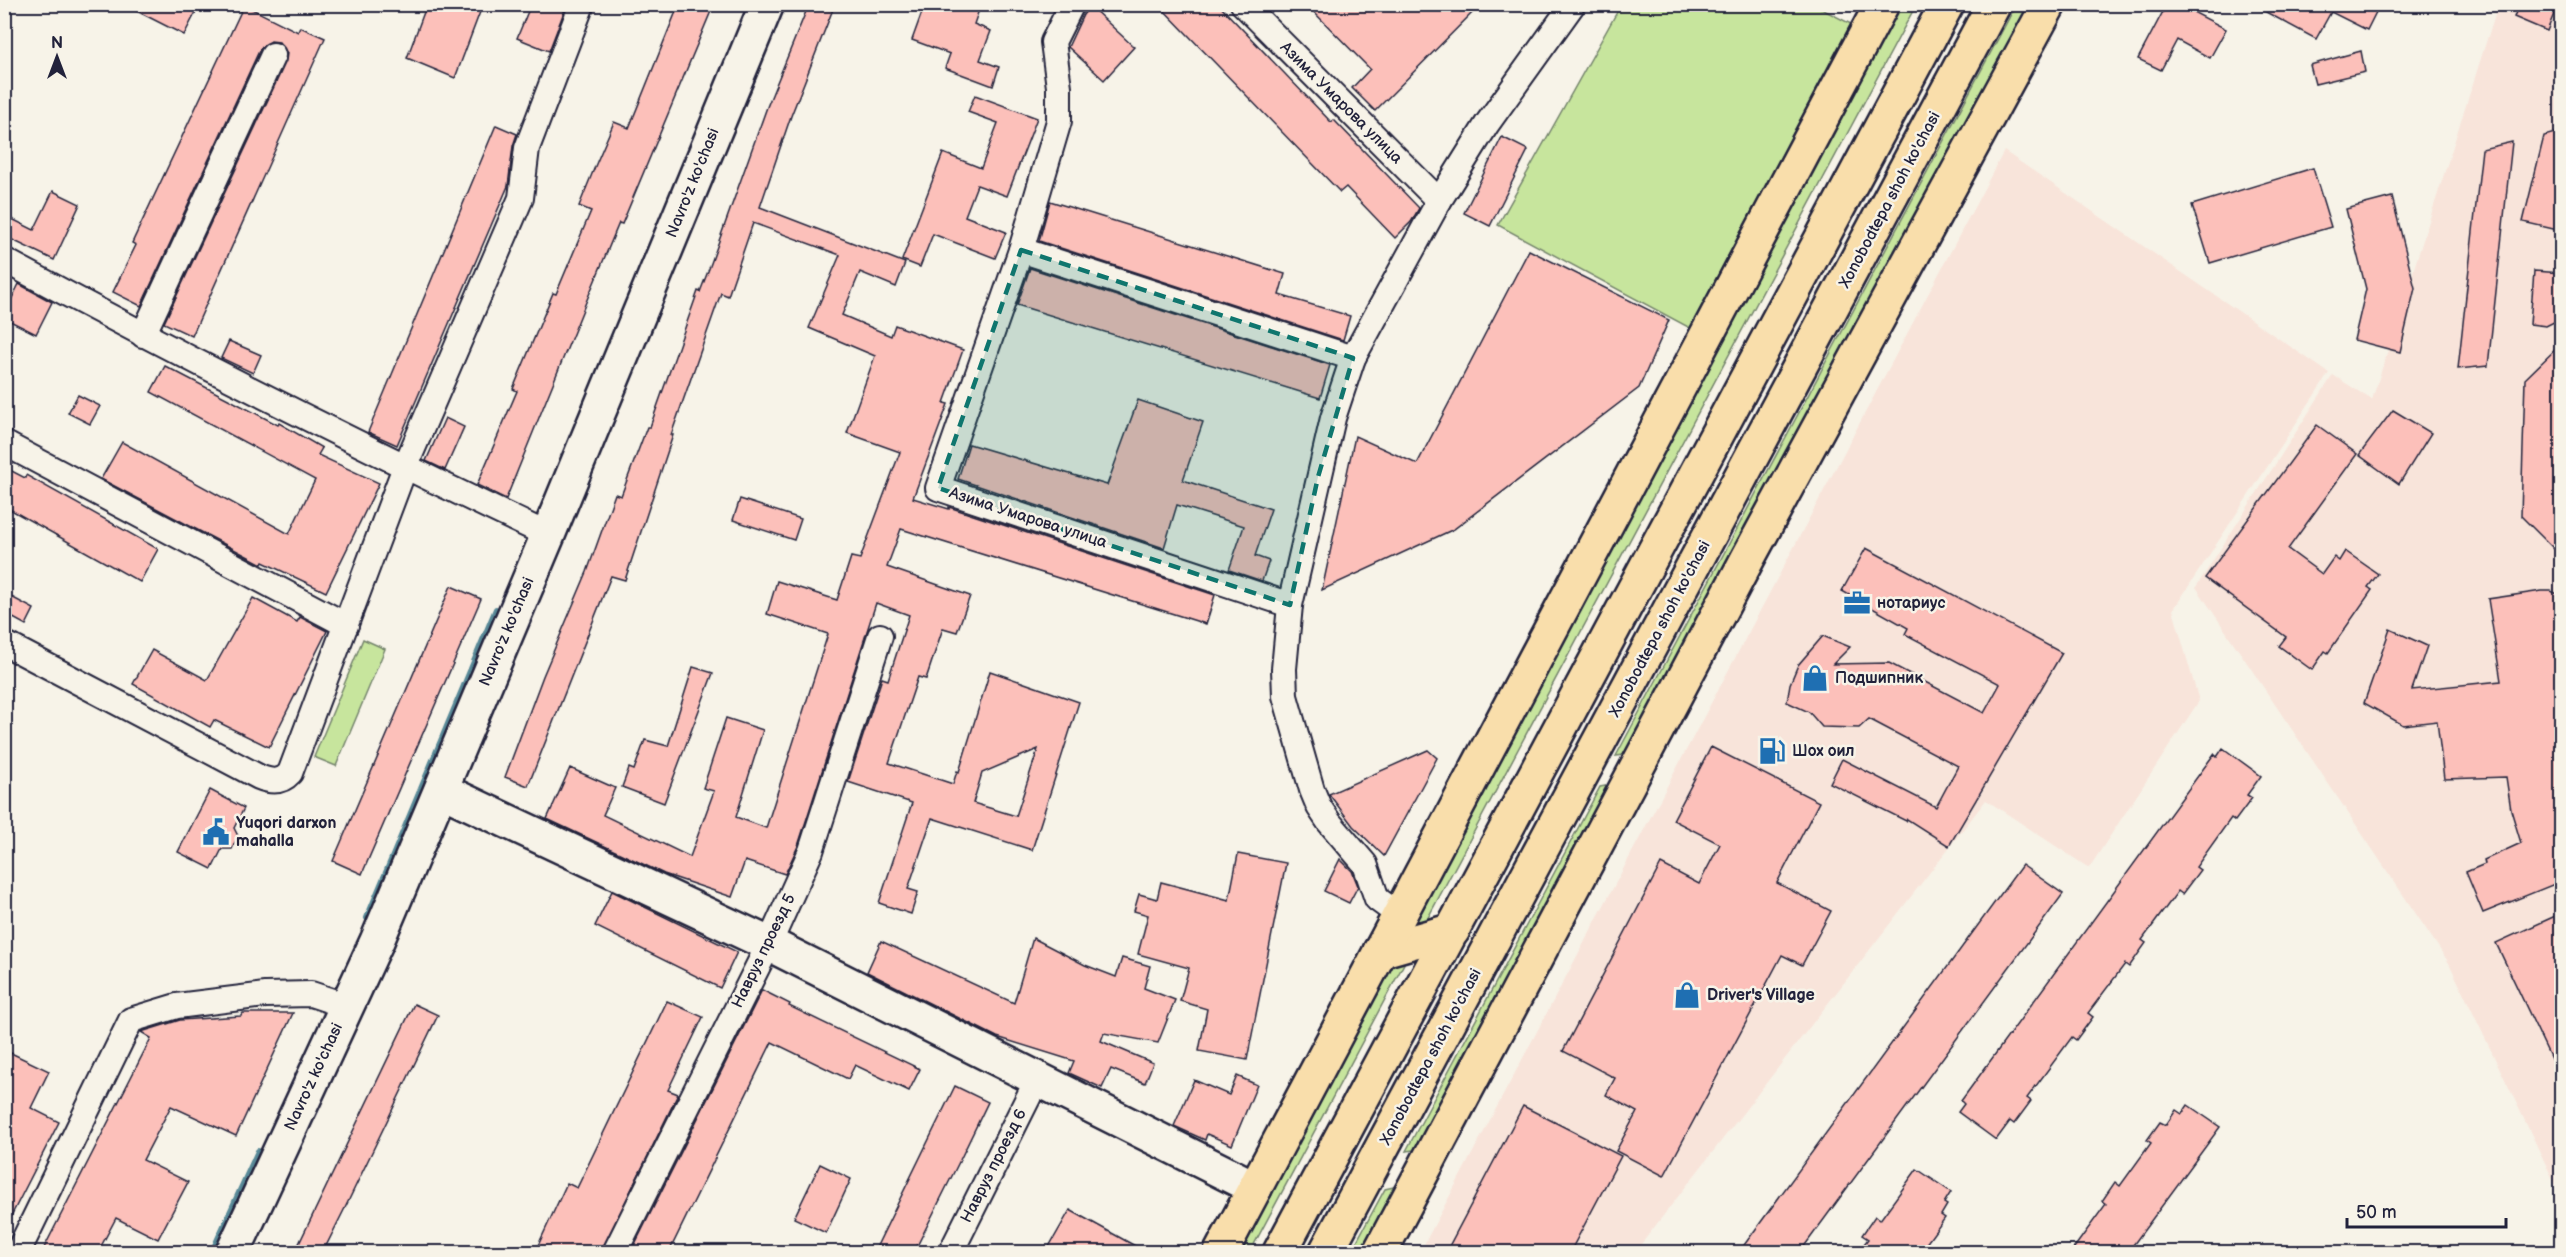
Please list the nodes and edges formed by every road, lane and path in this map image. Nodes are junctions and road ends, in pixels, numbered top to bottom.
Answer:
1 (582, 4) edge
2 (767, 4) edge
3 (1072, 4) edge
4 (1243, 4) edge
5 (1573, 4) edge
6 (1882, 4) edge
7 (1947, 4) edge
8 (1994, 4) edge
9 (2049, 4) edge
10 (273, 55) dead end
11 (1439, 201) junction
12 (1021, 250) junction
13 (4, 260) edge
14 (143, 335) junction
15 (1353, 358) junction
16 (4, 443) edge
17 (405, 467) junction
18 (548, 536) junction
19 (1290, 605) junction
20 (346, 625) junction
21 (880, 636) dead end
22 (4, 643) edge
23 (1644, 756) junction
24 (441, 790) junction
25 (1574, 791) junction
26 (1399, 915) junction
27 (1453, 930) junction
28 (769, 944) junction
29 (1380, 951) junction
30 (347, 1006) junction
31 (1037, 1080) junction
32 (1432, 1153) junction
33 (1255, 1188) junction
34 (1355, 1198) junction
35 (18, 1252) edge
36 (233, 1252) edge
37 (615, 1252) edge
38 (951, 1252) edge
39 (1221, 1252) edge
40 (1280, 1252) edge
41 (1326, 1252) edge
42 (1380, 1252) edge

1 - 17 street
2 - 18 street, Navro'z ko'chasi
3 - 12 street, Азима Умарова улица
4 - 11 street, Азима Умарова улица
5 - 11 street
6 - 26 highway
7 - 27 highway
8 - 25 highway, Xonobodtepa shoh ko'chasi
9 - 23 highway
10 - 14 street
11 - 15 street
12 - 15 street
12 - 19 street, Азима Умарова улица
13 - 14 street
14 - 17 street
15 - 19 street
16 - 20 street
17 - 18 street
17 - 20 street
18 - 24 street, Navro'z ko'chasi
19 - 26 street
20 - 22 street
21 - 28 street, Навруз проезд 5
23 - 25 highway
23 - 32 highway
24 - 28 street
24 - 30 street, Navro'z ko'chasi
25 - 34 highway, Xonobodtepa shoh ko'chasi
26 - 29 highway
27 - 29 highway
27 - 40 highway
28 - 31 street
28 - 37 street, Навруз проезд 5
29 - 33 highway
30 - 35 street
30 - 36 street, Navro'z ko'chasi
31 - 33 street
31 - 38 street, Навруз проезд 6
32 - 34 highway
32 - 42 highway
33 - 39 highway
34 - 41 highway, Xonobodtepa shoh ko'chasi

